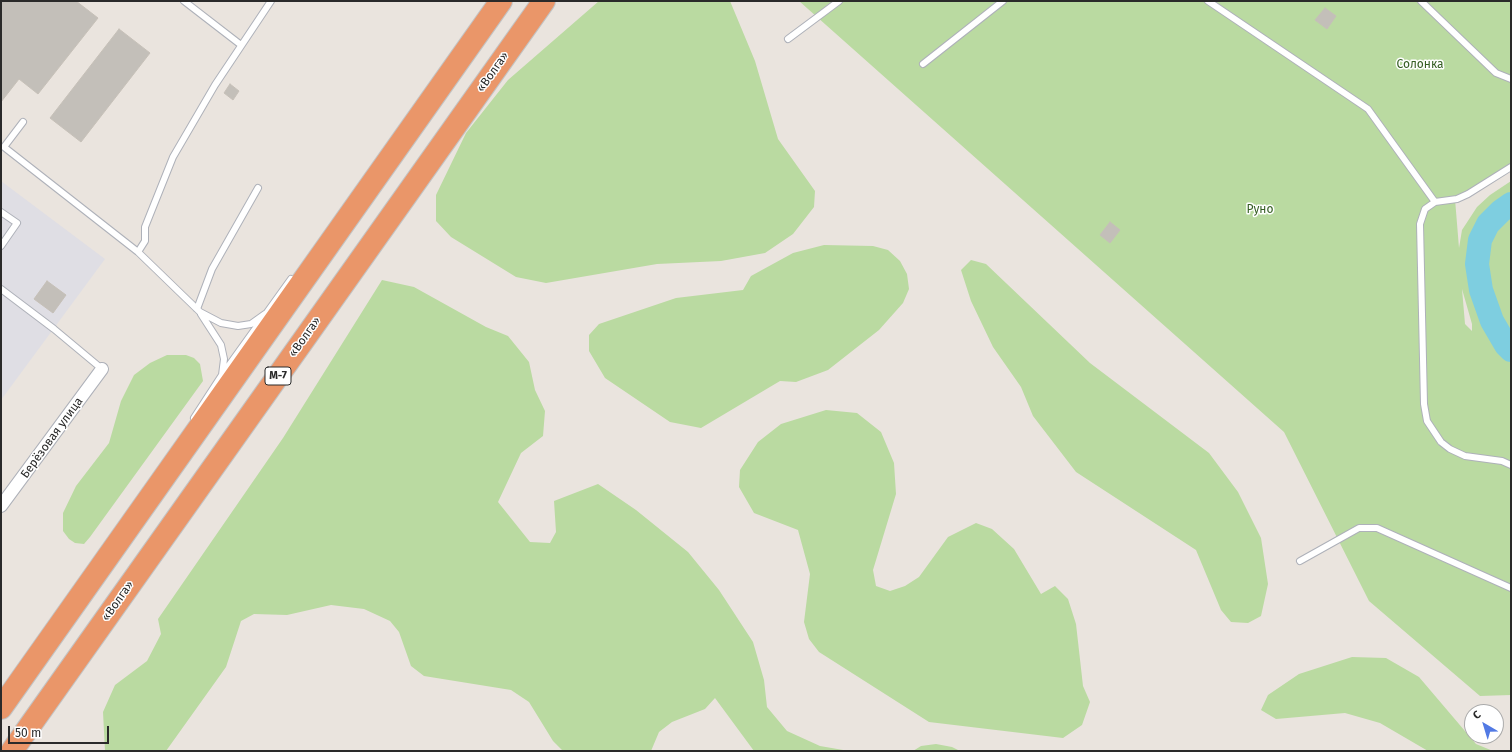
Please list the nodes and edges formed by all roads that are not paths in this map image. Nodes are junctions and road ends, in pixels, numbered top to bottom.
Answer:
1 (184, 1) edge
2 (271, 1) edge
3 (501, 1) edge
4 (544, 1) edge
5 (839, 1) edge
6 (1003, 1) edge
7 (1208, 1) edge
8 (1421, 1) edge
9 (788, 39) dead end
10 (241, 45) junction
11 (923, 64) dead end
12 (1511, 79) edge
13 (23, 122) dead end
14 (3, 148) edge
15 (1511, 167) edge
16 (258, 188) dead end
17 (1435, 202) junction
18 (1, 212) edge
19 (1, 246) edge
20 (324, 251) junction
21 (138, 252) junction
22 (303, 267) dead end
23 (298, 272) dead end
24 (1, 289) edge
25 (198, 311) junction
26 (265, 314) junction
27 (102, 369) joint
28 (222, 375) junction
29 (192, 421) dead end
30 (1511, 465) edge
31 (1, 506) edge
32 (1300, 561) dead end
33 (1511, 588) edge
34 (1, 708) edge
35 (12, 751) edge

1 - 10 lane
2 - 10 lane
3 - 20 highway
4 - 35 highway, «Волга» / М-7
5 - 9 lane
6 - 11 lane
7 - 17 lane
8 - 12 lane
10 - 21 lane
13 - 14 lane
14 - 21 lane
15 - 17 lane
16 - 25 lane
17 - 30 lane
18 - 19 lane
20 - 22 lane
20 - 34 highway
21 - 25 lane
23 - 26 lane
24 - 27 lane
25 - 26 lane
25 - 28 lane
26 - 28 lane
27 - 31 street, Берёзовая улица
28 - 29 lane
32 - 33 lane

